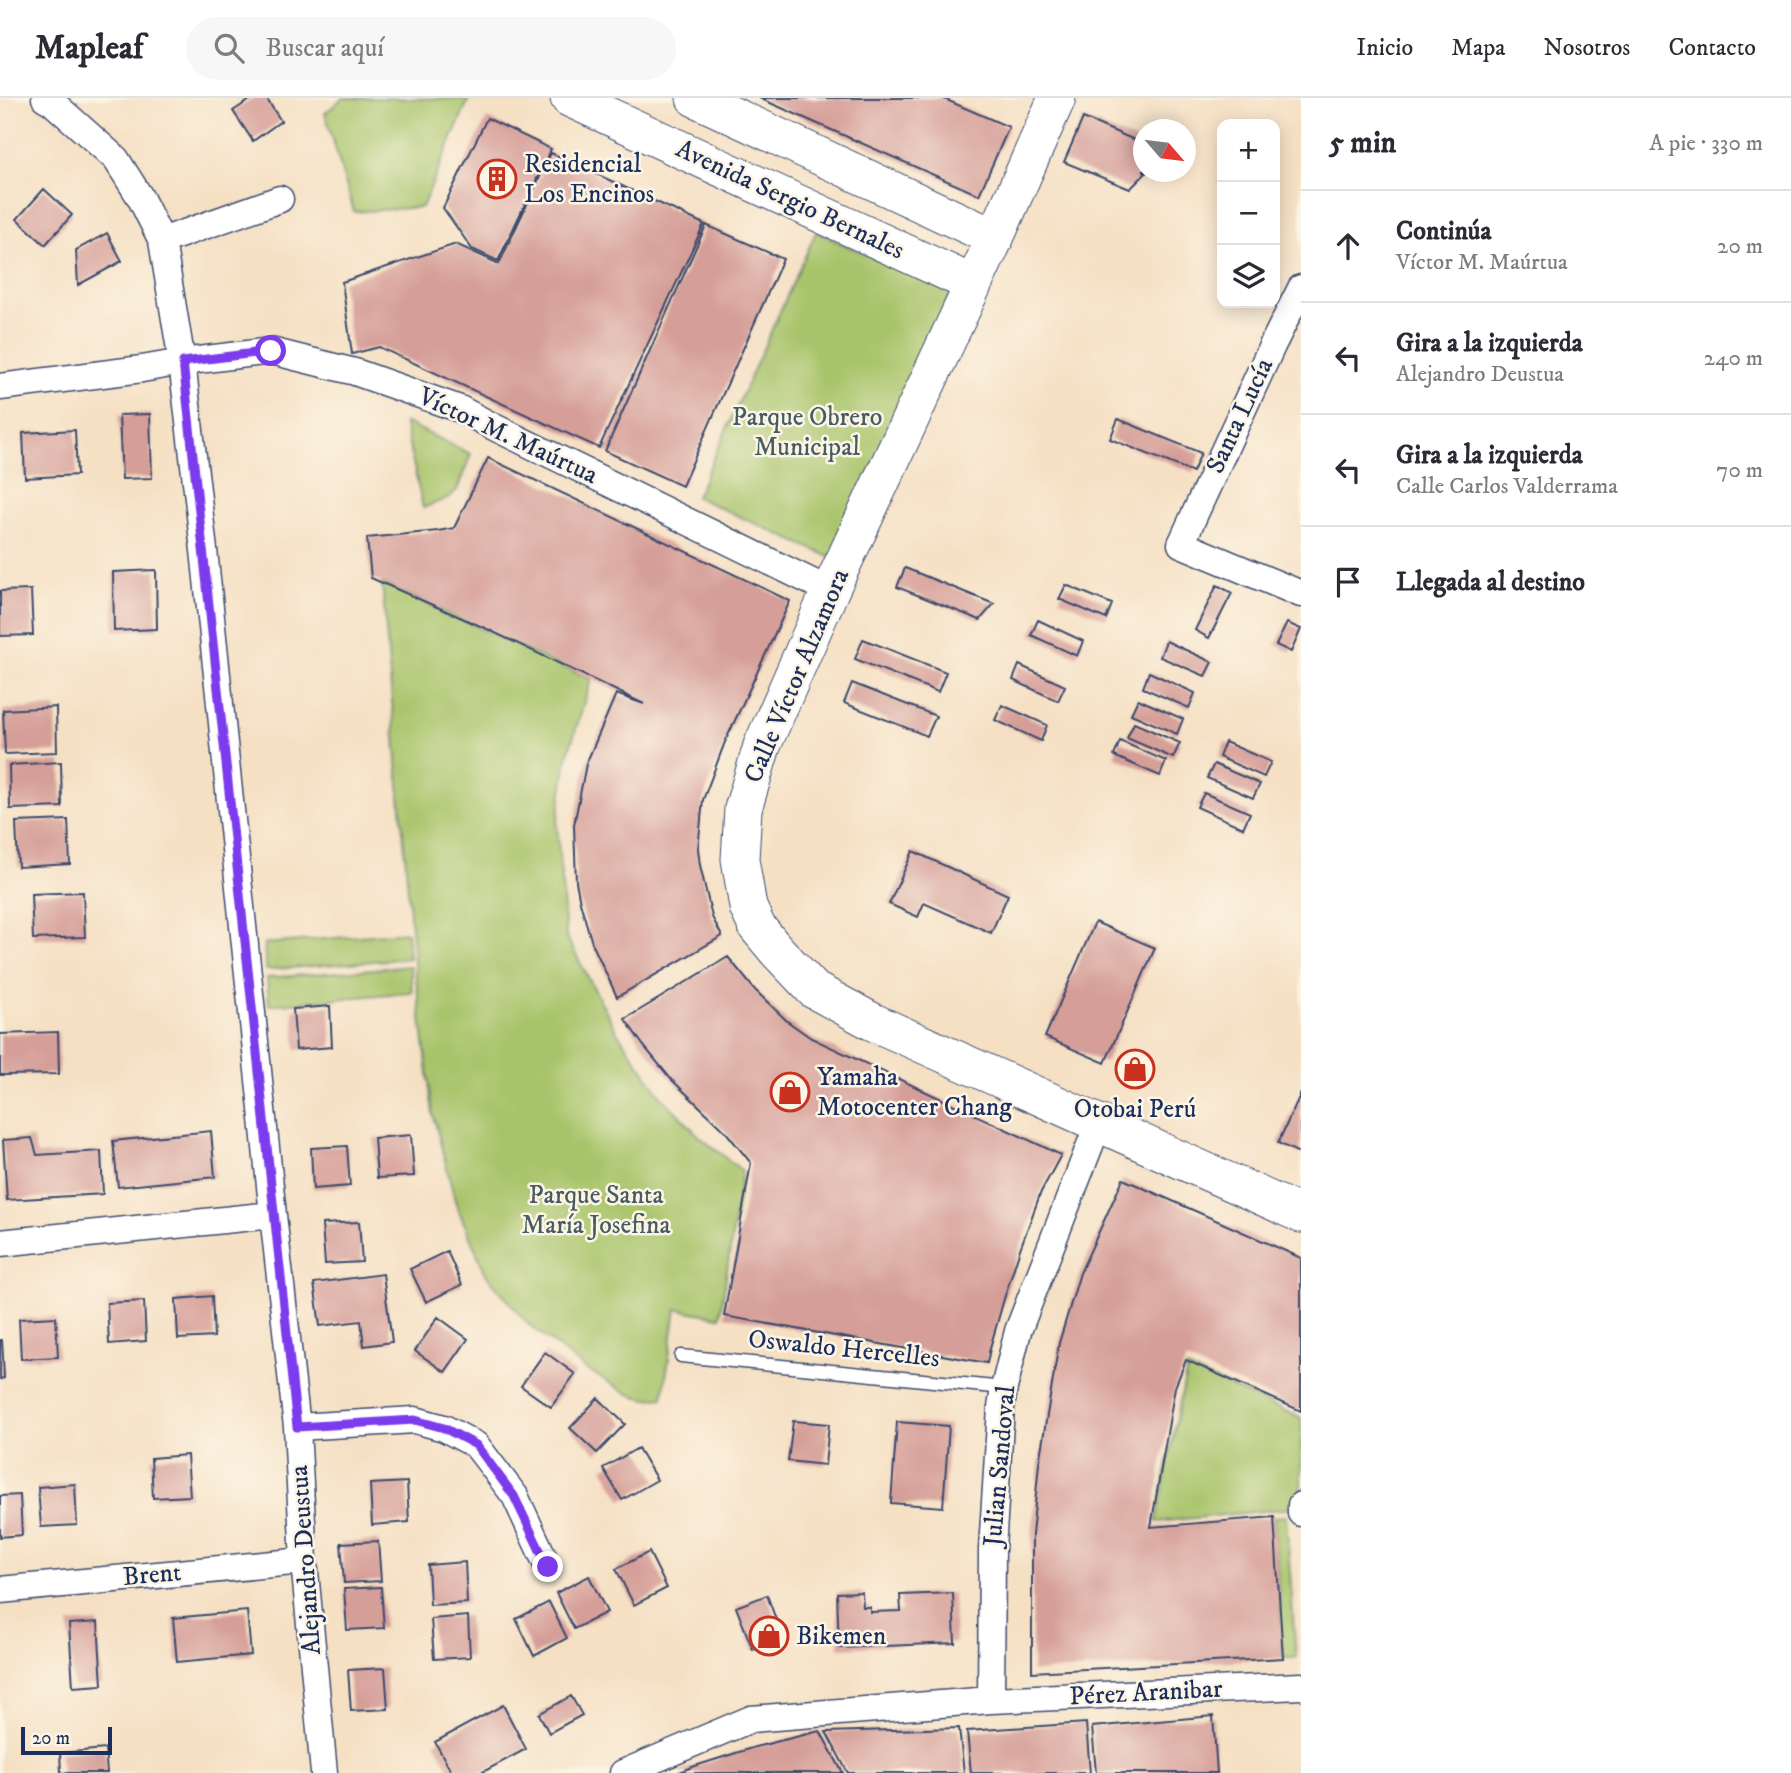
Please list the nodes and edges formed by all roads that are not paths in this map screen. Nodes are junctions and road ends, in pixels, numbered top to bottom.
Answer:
1 (569, 98) edge
2 (695, 98) edge
3 (1057, 98) edge
4 (51, 99) edge
5 (280, 199) dead end
6 (995, 238) junction
7 (162, 241) junction
8 (973, 285) junction
9 (1301, 288) edge
10 (183, 362) junction
11 (0, 387) edge
12 (830, 591) junction
13 (1301, 594) edge
14 (1099, 1122) junction
15 (1301, 1214) edge
16 (273, 1215) junction
17 (0, 1243) edge
18 (681, 1356) dead end
19 (1004, 1388) junction
20 (297, 1427) junction
21 (1301, 1505) edge
22 (1301, 1513) edge
23 (304, 1561) junction
24 (548, 1567) dead end
25 (0, 1590) edge
26 (1301, 1686) edge
27 (991, 1700) junction
28 (324, 1773) edge
29 (624, 1773) edge

1 - 8 street, Avenida Sergio Bernales
2 - 6 street, Avenida Sergio Bernales
3 - 6 street, Calle Víctor Alzamora
4 - 7 street, Alejandro Deustua
5 - 7 street
6 - 8 street, Calle Víctor Alzamora
7 - 10 street, Alejandro Deustua
8 - 12 street, Calle Víctor Alzamora
9 - 13 street, Santa Lucía
10 - 11 street, Víctor M. Maúrtua
10 - 12 street, Víctor M. Maúrtua
10 - 16 street, Alejandro Deustua
12 - 14 street, Calle Víctor Alzamora
14 - 15 street, Calle Víctor Alzamora
14 - 19 street, Julian Sandoval
16 - 17 street
16 - 20 street, Alejandro Deustua
18 - 19 lane, Oswaldo Hercelles
19 - 27 street, Julian Sandoval
20 - 23 street, Alejandro Deustua
20 - 24 street
21 - 22 street
23 - 25 street, Brent
23 - 28 street, Alejandro Deustua
26 - 27 street, Pérez Aranibar
27 - 29 street, Pérez Aranibar

